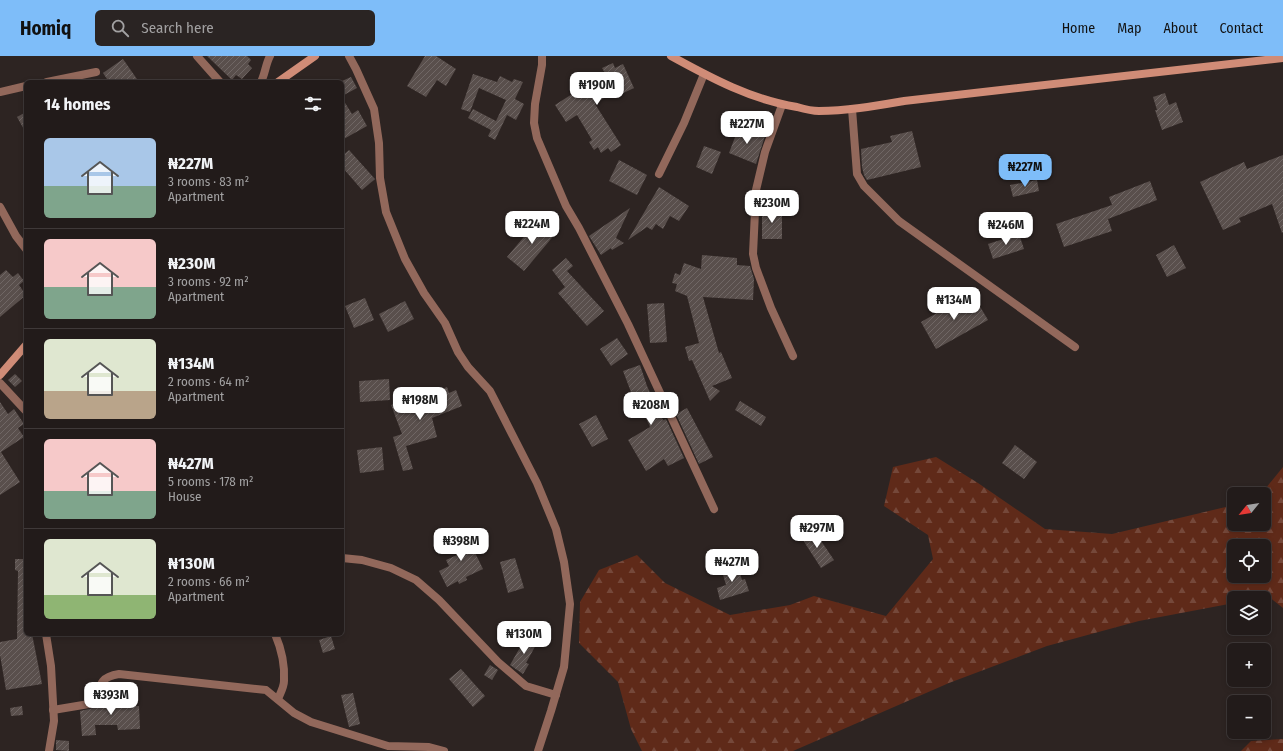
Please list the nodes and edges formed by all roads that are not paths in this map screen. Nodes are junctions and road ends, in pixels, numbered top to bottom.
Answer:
1 (198, 56) edge
2 (270, 56) edge
3 (315, 56) edge
4 (348, 56) edge
5 (542, 56) edge
6 (671, 56) edge
7 (1283, 58) edge
8 (96, 72) dead end
9 (704, 74) junction
10 (57, 80) edge
11 (218, 80) edge
12 (262, 80) edge
13 (281, 80) edge
14 (24, 86) edge
15 (0, 92) edge
16 (782, 105) junction
17 (852, 109) junction
18 (659, 174) dead end
19 (0, 207) edge
20 (24, 246) edge
21 (24, 346) edge
22 (1075, 347) dead end
23 (793, 356) dead end
24 (0, 375) edge
25 (0, 384) edge
26 (24, 409) edge
27 (714, 509) dead end
28 (344, 558) edge
29 (46, 636) edge
30 (276, 636) edge
31 (556, 695) junction
32 (278, 699) junction
33 (53, 710) junction
34 (49, 751) edge
35 (444, 751) edge
36 (538, 751) edge

1 - 11 street
2 - 12 street
3 - 13 main road
4 - 31 street
5 - 27 street
6 - 9 main road
7 - 17 main road
8 - 10 street
9 - 16 main road
9 - 18 street
14 - 15 street
16 - 17 main road
16 - 23 street
17 - 22 street
19 - 20 street
21 - 24 main road
25 - 26 street
28 - 31 street
29 - 33 street
30 - 32 street
31 - 36 street
32 - 33 street
32 - 35 street
33 - 34 street

